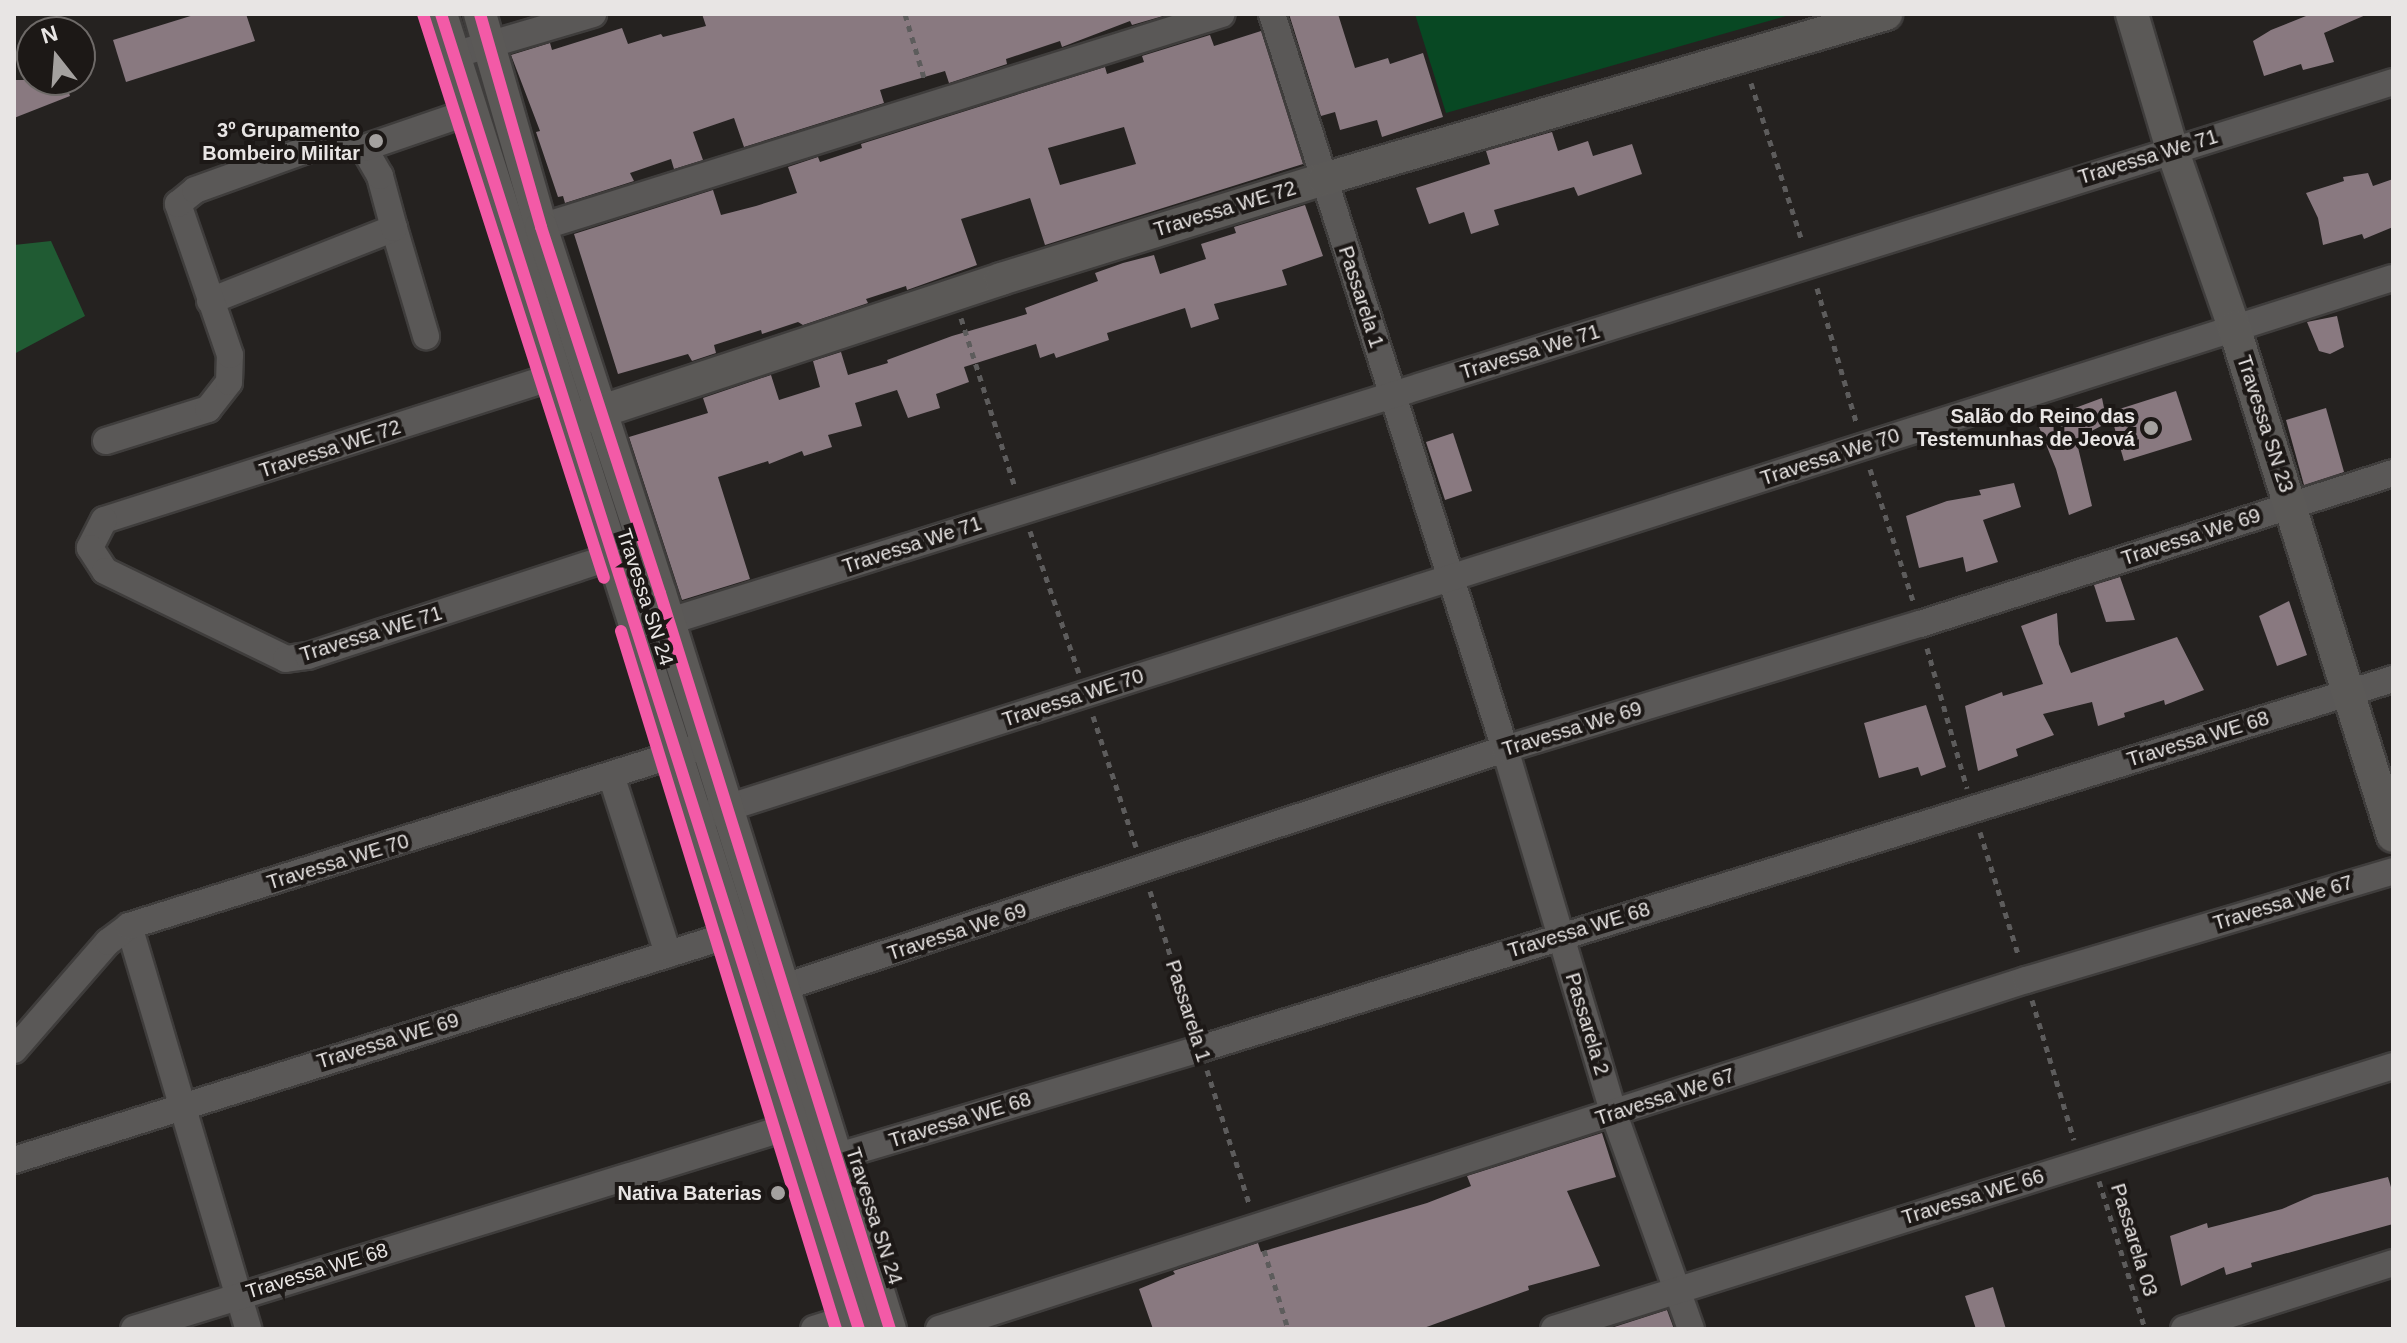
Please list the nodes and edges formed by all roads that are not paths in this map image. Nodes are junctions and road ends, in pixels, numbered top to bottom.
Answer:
1 (441, 14) edge
2 (480, 14) edge
3 (593, 14) edge
4 (1222, 14) edge
5 (1272, 14) edge
6 (1886, 14) edge
7 (2132, 14) edge
8 (490, 45) junction
9 (454, 55) junction
10 (2393, 82) edge
11 (472, 111) junction
12 (364, 148) junction
13 (2172, 149) junction
14 (1324, 179) junction
15 (394, 228) junction
16 (526, 232) junction
17 (2393, 278) edge
18 (210, 301) junction
19 (2234, 327) junction
20 (426, 336) dead end
21 (555, 376) junction
22 (1392, 396) junction
23 (602, 411) junction
24 (569, 422) junction
25 (106, 441) dead end
26 (2393, 473) edge
27 (2290, 505) junction
28 (104, 520) joint
29 (611, 557) junction
30 (1450, 579) junction
31 (667, 622) junction
32 (2393, 679) edge
33 (2350, 693) junction
34 (707, 744) junction
35 (1505, 749) junction
36 (675, 754) junction
37 (611, 775) junction
38 (727, 809) junction
39 (696, 818) junction
40 (2393, 836) edge
41 (2393, 871) edge
42 (129, 926) junction
43 (747, 929) junction
44 (1560, 936) junction
45 (668, 954) junction
46 (768, 993) junction
47 (14, 1050) edge
48 (2393, 1066) edge
49 (181, 1105) junction
50 (1614, 1114) junction
51 (808, 1121) junction
52 (14, 1160) edge
53 (821, 1162) junction
54 (2393, 1263) edge
55 (1677, 1289) junction
56 (237, 1295) junction
57 (872, 1320) edge
58 (134, 1329) edge
59 (248, 1329) edge
60 (814, 1329) edge
61 (939, 1329) edge
62 (1554, 1329) edge
63 (1691, 1329) edge
64 (2184, 1329) edge

1 - 9 main road, Travessa SN 24
2 - 8 main road, Travessa SN 24
3 - 8 street
4 - 16 street
5 - 14 street, Passarela 1
6 - 14 main road, Travessa WE 72
7 - 13 main road, Travessa SN 23
8 - 9 street
8 - 16 main road, Travessa SN 24
9 - 11 main road, Travessa SN 24
10 - 13 street, Travessa We 71
11 - 12 street
11 - 16 main road, Travessa SN 24
12 - 15 street
12 - 18 street
13 - 19 main road, Travessa SN 23
13 - 22 street, Travessa We 71
14 - 22 street, Passarela 1
14 - 23 main road, Travessa WE 72
15 - 18 street
15 - 20 street
16 - 21 main road, Travessa SN 24
16 - 23 main road, Travessa SN 24
17 - 19 street, Travessa We 70
18 - 25 street
19 - 27 main road, Travessa SN 23
19 - 30 street, Travessa We 70
21 - 24 main road, Travessa SN 24
21 - 28 street, Travessa WE 72
22 - 30 street, Passarela 1
22 - 31 street, Travessa We 71
23 - 24 main road, Travessa WE 72
23 - 31 main road, Travessa SN 24
24 - 29 main road, Travessa SN 24
26 - 27 street, Travessa We 69
27 - 33 main road, Travessa SN 23
27 - 35 street, Travessa We 69
28 - 29 street, Travessa WE 71
29 - 36 main road, Travessa SN 24
30 - 35 street, Passarela 2
30 - 38 street, Travessa WE 70
31 - 34 main road, Travessa SN 24
32 - 33 street
33 - 40 main road, Travessa SN 23
33 - 44 street, Travessa WE 68
34 - 36 street, Travessa WE 70
34 - 38 main road, Travessa SN 24
35 - 44 street, Passarela 2
35 - 46 street, Travessa We 69
36 - 37 street, Travessa WE 70
36 - 39 main road, Travessa SN 24
37 - 42 street, Travessa WE 70
37 - 45 street
38 - 39 street, Travessa WE 70
38 - 43 main road, Travessa SN 24
39 - 43 main road, Travessa SN 24
41 - 50 street, Travessa We 67
42 - 47 street, Travessa WE 70
42 - 49 street
43 - 45 street, Travessa WE 69
43 - 46 main road, Travessa SN 24
44 - 50 street, Passarela 2
44 - 53 street, Travessa WE 68
45 - 49 street, Travessa WE 69
46 - 51 main road, Travessa SN 24
48 - 55 street, Travessa WE 66
49 - 52 street, Travessa WE 69
49 - 56 street
50 - 55 street, Passarela 2
50 - 61 street, Travessa We 67
51 - 53 main road, Travessa SN 24
51 - 56 street, Travessa WE 68
53 - 57 main road, Travessa SN 24
54 - 64 street
55 - 62 street, Travessa WE 66
55 - 63 street, Passarela 2
56 - 58 street, Travessa WE 68
56 - 59 street
57 - 60 street

